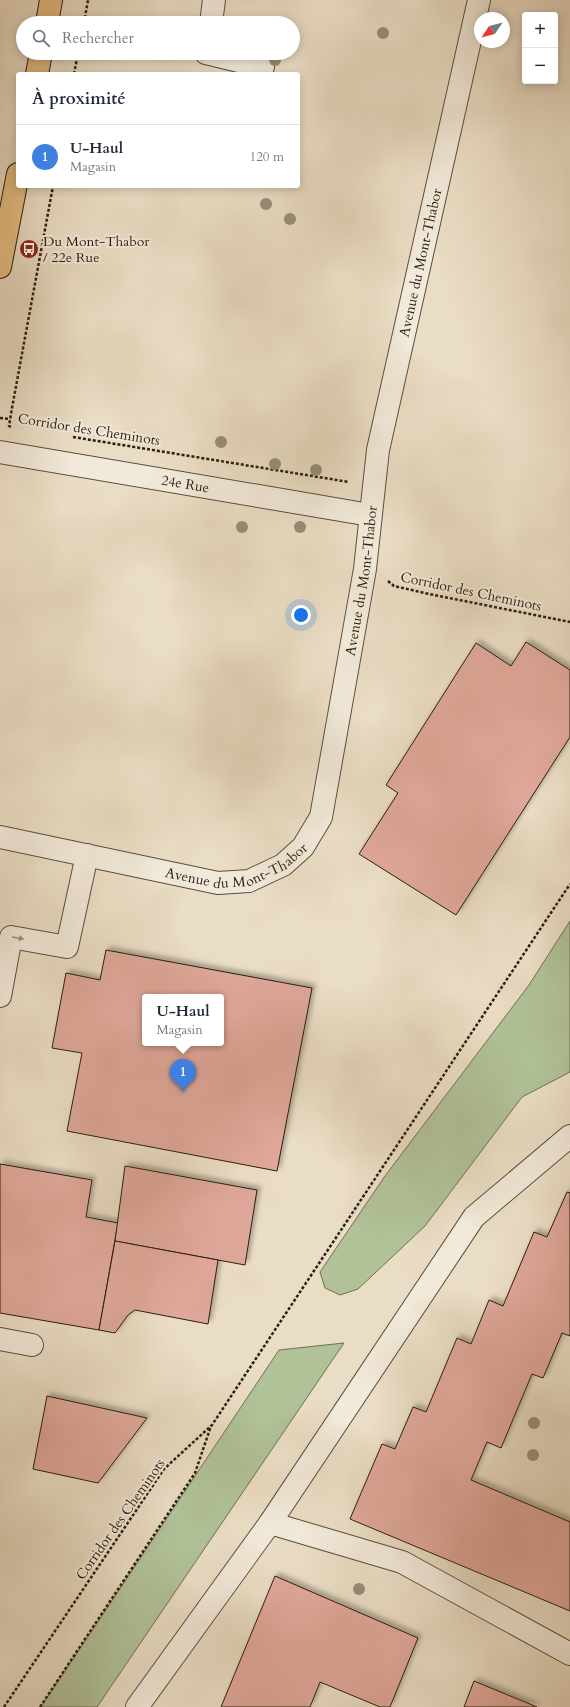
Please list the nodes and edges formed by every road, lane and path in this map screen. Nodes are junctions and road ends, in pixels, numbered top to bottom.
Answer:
1 (51, 0) edge
2 (88, 0) edge
3 (214, 0) edge
4 (478, 0) edge
5 (48, 16) edge
6 (85, 16) edge
7 (212, 16) edge
8 (40, 60) edge
9 (77, 60) edge
10 (234, 60) edge
11 (263, 67) dead end
12 (37, 72) edge
13 (74, 72) edge
14 (16, 184) edge
15 (54, 188) edge
16 (0, 268) edge
17 (0, 418) edge
18 (10, 420) junction
19 (14, 427) dead end
20 (72, 436) dead end
21 (0, 452) edge
22 (336, 479) dead end
23 (370, 515) junction
24 (386, 578) dead end
25 (570, 622) edge
26 (0, 837) edge
27 (87, 855) junction
28 (570, 884) edge
29 (0, 996) edge
30 (570, 1136) edge
31 (0, 1339) edge
32 (32, 1345) dead end
33 (212, 1426) junction
34 (270, 1523) junction
35 (570, 1654) edge
36 (4, 1707) edge
37 (40, 1707) edge
38 (137, 1707) edge

1 - 5 main road
2 - 6 path
3 - 7 street
4 - 23 street, Avenue du Mont-Thabor
8 - 12 main road
9 - 13 path
10 - 11 street
14 - 16 main road
15 - 18 path, Corridor des Cheminots
17 - 18 path
18 - 19 path, Corridor des Cheminots
20 - 22 path, Corridor des Cheminots
21 - 23 street, 24e Rue
23 - 27 street, Avenue du Mont-Thabor
24 - 25 path, Corridor des Cheminots
26 - 27 street, Avenue du Mont-Thabor
29 -> 27 street
28 - 33 path
30 - 34 street
31 - 32 street
33 - 36 path, Corridor des Cheminots
33 - 37 path
34 - 35 street
34 - 38 street

